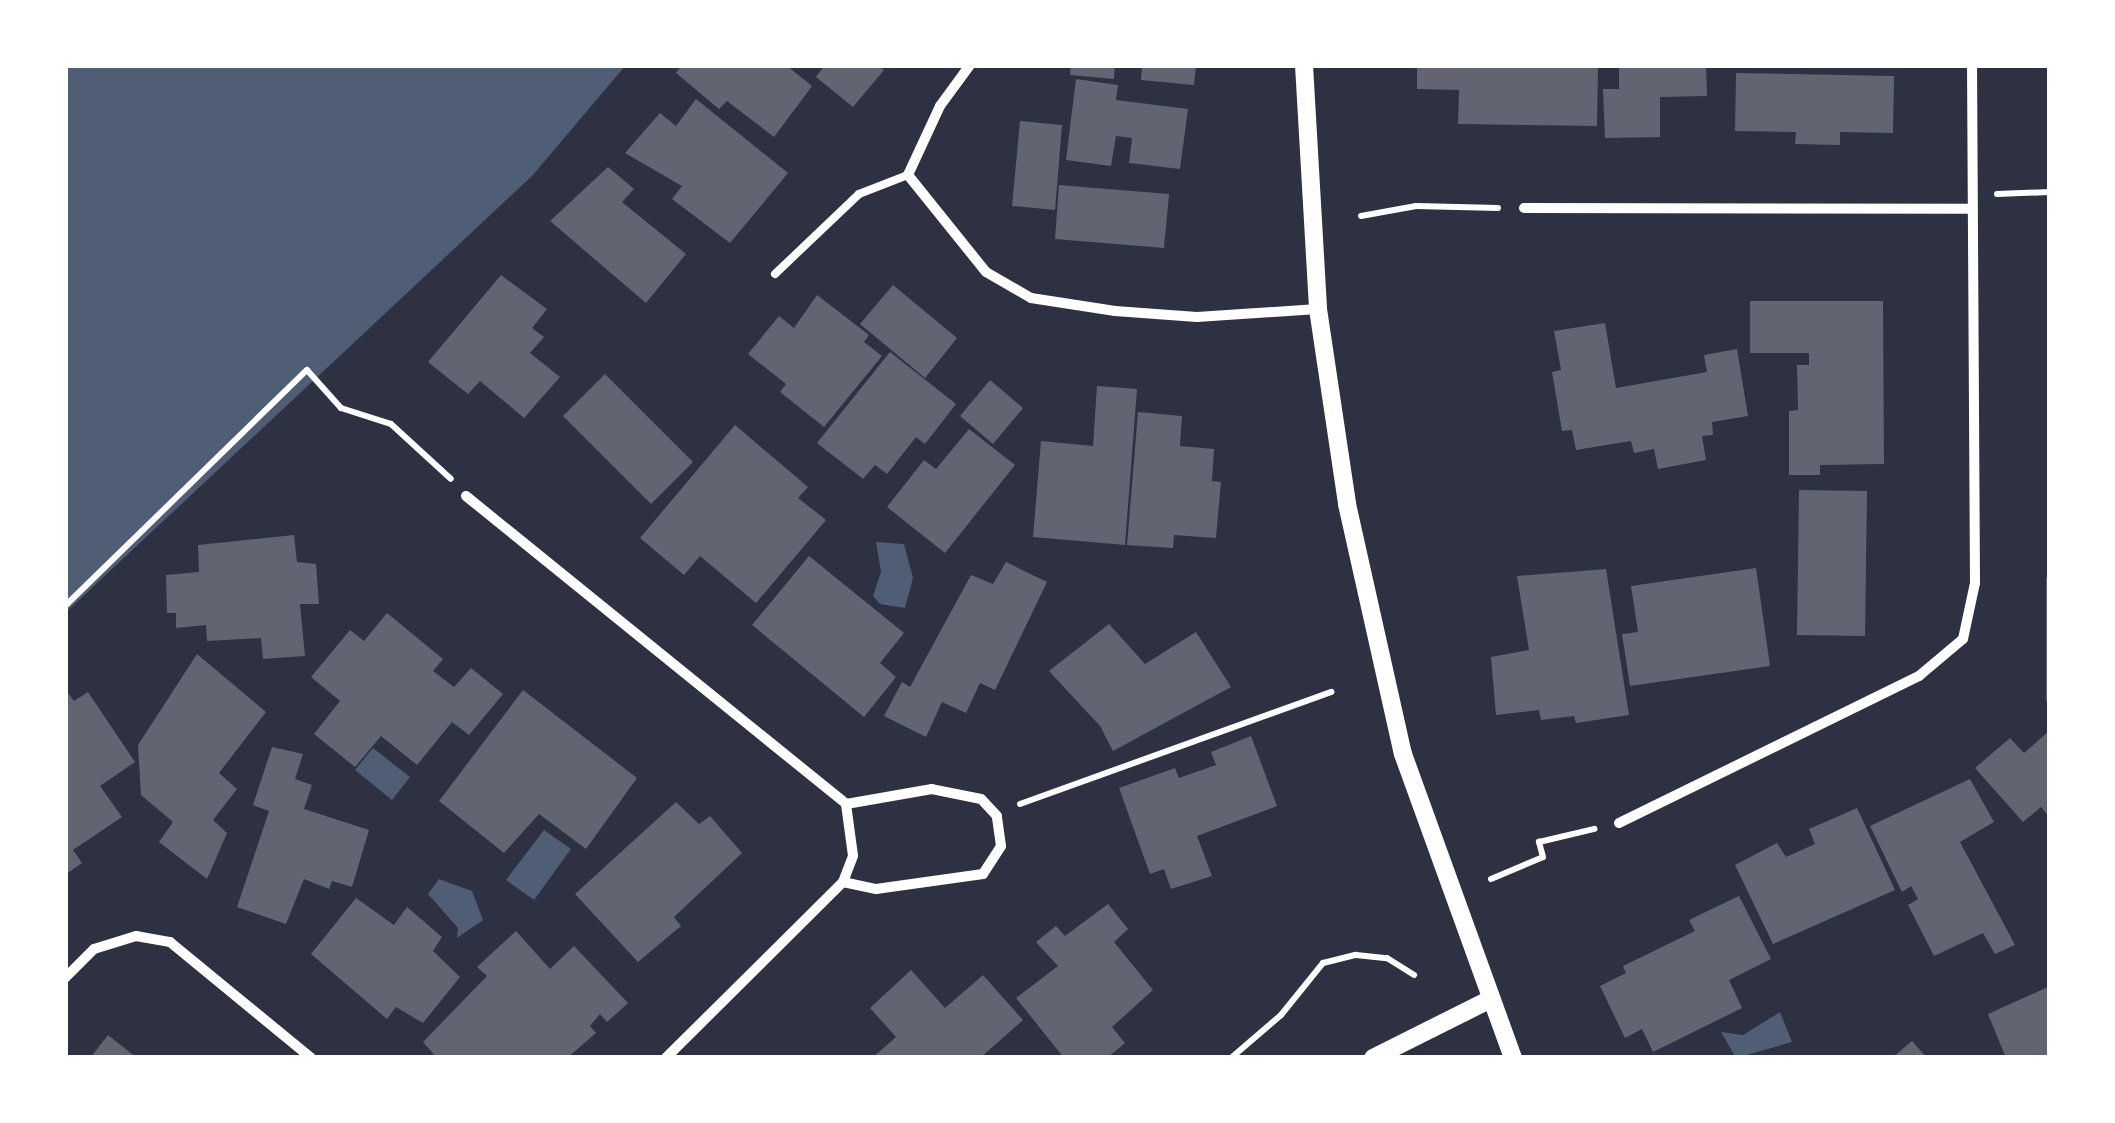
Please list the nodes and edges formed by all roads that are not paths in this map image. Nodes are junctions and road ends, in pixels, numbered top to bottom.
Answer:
1 (970, 65) edge
2 (1304, 65) edge
3 (1972, 65) edge
4 (908, 175) junction
5 (1524, 208) road end
6 (1972, 209) junction
7 (775, 274) dead end
8 (1318, 309) junction
9 (466, 496) road end
10 (846, 804) junction
11 (1619, 823) road end
12 (842, 882) junction
13 (65, 978) edge
14 (1489, 1000) junction
15 (311, 1058) edge
16 (666, 1058) edge
17 (1373, 1058) edge
18 (1512, 1058) edge

1 - 4 street
2 - 8 street
3 - 6 street
4 - 7 lane
4 - 8 street
5 - 6 street
6 - 11 street
8 - 14 street
9 - 10 street
10 - 12 street
10 - 12 street
12 - 16 street
13 - 15 street
14 - 17 street
14 - 18 street

